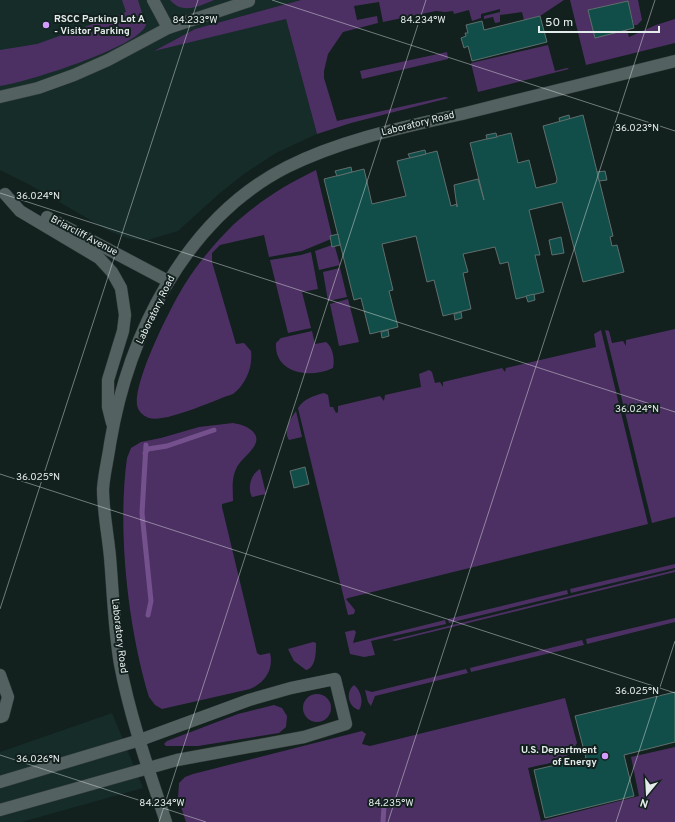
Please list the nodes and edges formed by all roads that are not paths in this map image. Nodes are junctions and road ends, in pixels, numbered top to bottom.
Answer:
1 (153, 0) edge
2 (250, 0) edge
3 (168, 28) junction
4 (675, 61) edge
5 (0, 97) edge
6 (2, 193) edge
7 (168, 281) junction
8 (113, 426) junction
9 (0, 675) edge
10 (0, 717) edge
11 (140, 740) junction
12 (149, 769) junction
13 (0, 782) edge
14 (0, 810) edge
15 (166, 822) edge

1 - 3 street
2 - 3 street
3 - 5 street
4 - 7 street, Laboratory Road
6 - 7 street, Briarcliff Avenue
6 - 8 street
7 - 8 street, Laboratory Road
8 - 11 street, Laboratory Road
9 - 10 street
11 - 12 street, Laboratory Road
11 - 12 street
11 - 13 street
12 - 14 street
12 - 15 street, Laboratory Road

